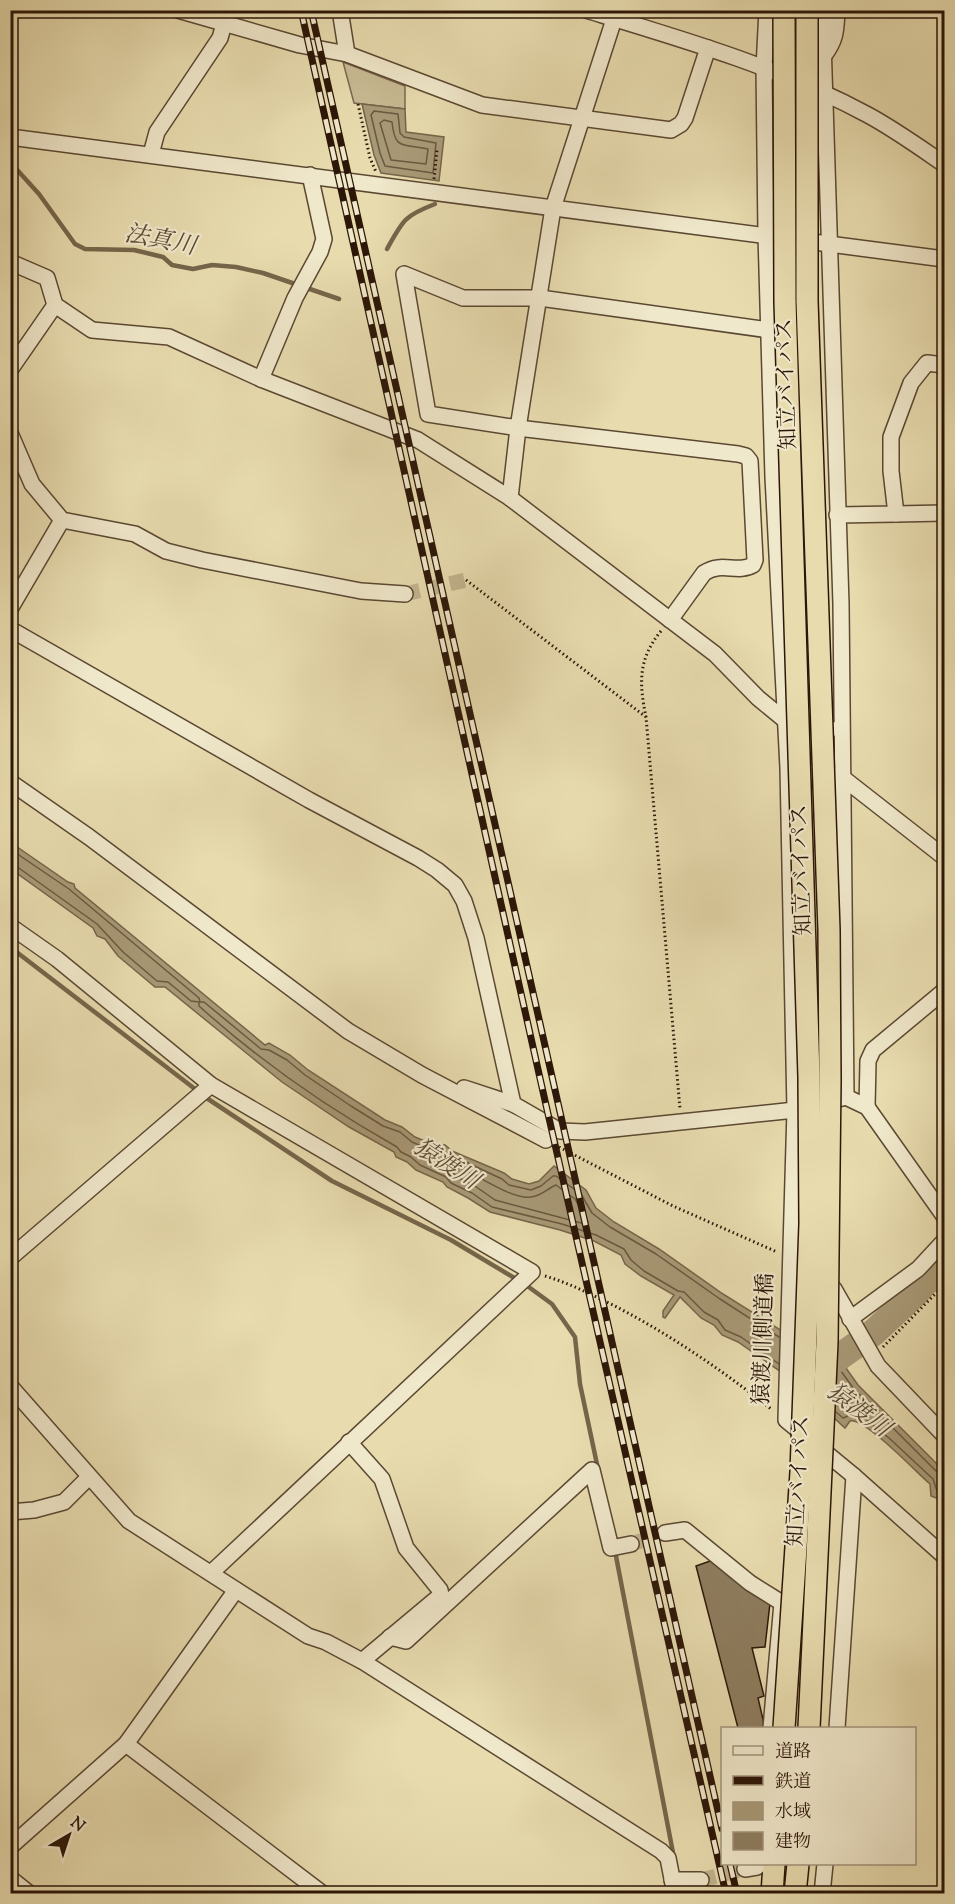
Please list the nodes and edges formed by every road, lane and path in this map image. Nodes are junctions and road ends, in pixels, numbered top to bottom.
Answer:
1 (178, 10) edge
2 (340, 10) edge
3 (586, 10) edge
4 (757, 10) edge
5 (767, 10) edge
6 (784, 10) edge
7 (807, 10) edge
8 (822, 10) edge
9 (837, 10) edge
10 (616, 15) edge
11 (224, 24) junction
12 (766, 32) junction
13 (708, 48) junction
14 (347, 54) junction
15 (823, 57) junction
16 (764, 68) junction
17 (824, 94) junction
18 (358, 104) dead end
19 (582, 118) junction
20 (10, 137) edge
21 (437, 150) dead end
22 (152, 154) junction
23 (945, 164) edge
24 (310, 175) junction
25 (384, 177) dead end
26 (434, 183) dead end
27 (554, 208) junction
28 (766, 235) junction
29 (829, 243) junction
30 (945, 260) edge
31 (10, 262) edge
32 (540, 298) junction
33 (55, 305) junction
34 (769, 330) junction
35 (945, 365) edge
36 (10, 370) edge
37 (261, 379) junction
38 (518, 428) junction
39 (10, 433) edge
40 (510, 498) junction
41 (945, 513) edge
42 (896, 514) junction
43 (837, 515) junction
44 (62, 520) junction
45 (466, 580) dead end
46 (405, 594) tunnel mouth
47 (10, 609) edge
48 (670, 620) junction
49 (10, 629) edge
50 (646, 717) junction
51 (786, 721) junction
52 (841, 732) junction
53 (788, 768) junction
54 (843, 777) junction
55 (10, 782) edge
56 (945, 857) edge
57 (10, 926) edge
58 (945, 991) edge
59 (422, 1075) junction
60 (211, 1085) junction
61 (846, 1097) junction
62 (513, 1104) junction
63 (867, 1107) junction
64 (795, 1110) junction
65 (681, 1121) junction
66 (546, 1140) joint
67 (945, 1216) edge
68 (945, 1241) edge
69 (10, 1258) edge
70 (790, 1258) junction
71 (532, 1272) junction
72 (945, 1278) edge
73 (850, 1319) junction
74 (873, 1358) junction
75 (10, 1386) edge
76 (786, 1420) junction
77 (945, 1435) edge
78 (349, 1442) junction
79 (854, 1476) junction
80 (89, 1477) junction
81 (10, 1512) edge
82 (665, 1533) tunnel mouth
83 (631, 1544) tunnel mouth
84 (945, 1556) edge
85 (211, 1573) junction
86 (236, 1590) junction
87 (390, 1637) junction
88 (362, 1661) junction
89 (771, 1727) edge
90 (784, 1727) edge
91 (808, 1727) edge
92 (837, 1727) edge
93 (126, 1744) junction
94 (10, 1846) edge
95 (774, 1865) edge
96 (798, 1865) edge
97 (825, 1865) edge
98 (10, 1878) edge
99 (701, 1880) tunnel mouth
100 (674, 1887) edge
101 (30, 1893) edge
102 (323, 1893) edge
103 (772, 1893) edge
104 (795, 1893) edge
105 (822, 1893) edge

1 - 11 street
2 - 14 street
3 - 10 street
4 - 12 street
5 - 12 street, 猿渡川側道橋
6 - 90 highway, 知立バイパス, bridge
7 - 91 highway, 知立バイパス, bridge
8 - 15 street
9 - 15 street
10 - 13 street
10 - 19 street
11 - 14 street
11 - 22 street
12 - 16 street, 猿渡川側道橋
13 - 16 street
13 - 19 street
14 - 19 street
15 - 17 street
16 - 17 street
16 - 28 street, 猿渡川側道橋
17 - 23 street
17 - 29 street
18 - 25 path
19 - 27 street
20 - 22 street
21 - 26 path
22 - 24 street
24 - 27 street
24 - 37 street
27 - 28 street
27 - 32 street
28 - 29 street
28 - 34 street, 猿渡川側道橋
29 - 30 street
29 - 43 street
31 - 33 street
32 - 34 street
32 - 38 street
32 - 38 street
33 - 36 street
33 - 37 street
34 - 51 street, 猿渡川側道橋
35 - 42 street
37 - 40 street
38 - 40 street
38 - 48 street
39 - 44 street
40 - 48 street
41 - 42 street
42 - 43 street
43 - 52 street
44 - 46 street
44 - 47 street
45 - 50 path
48 - 50 path
48 - 51 street
49 - 62 street
50 - 65 path
51 - 52 street
51 - 53 street, 猿渡川側道橋
52 - 54 street
53 - 54 street
53 - 64 street, 猿渡川側道橋
54 - 56 street
54 - 61 street
55 - 59 street
57 - 60 street
58 - 63 street
59 - 62 street
59 - 66 street
60 - 69 street
60 - 71 street
61 - 63 street
61 - 64 street
62 - 65 street
63 - 67 street
64 - 65 street
64 - 70 street, 猿渡川側道橋
66 - 70 path
68 - 73 street
70 - 73 street
70 - 76 street, 猿渡川側道橋
71 - 76 path
71 - 78 street
72 - 74 path
73 - 74 street
74 - 77 street
75 - 80 street
76 - 79 street
78 - 85 street
78 - 87 street
79 - 84 street
79 - 92 street
80 - 81 street
80 - 85 street
82 - 89 street
83 - 87 street
85 - 86 street
86 - 88 street
86 - 93 street
87 - 88 street
88 - 100 street
93 - 94 street
93 - 102 street
95 - 103 highway
96 - 104 highway
97 - 105 street
98 - 101 street
99 - 100 street

